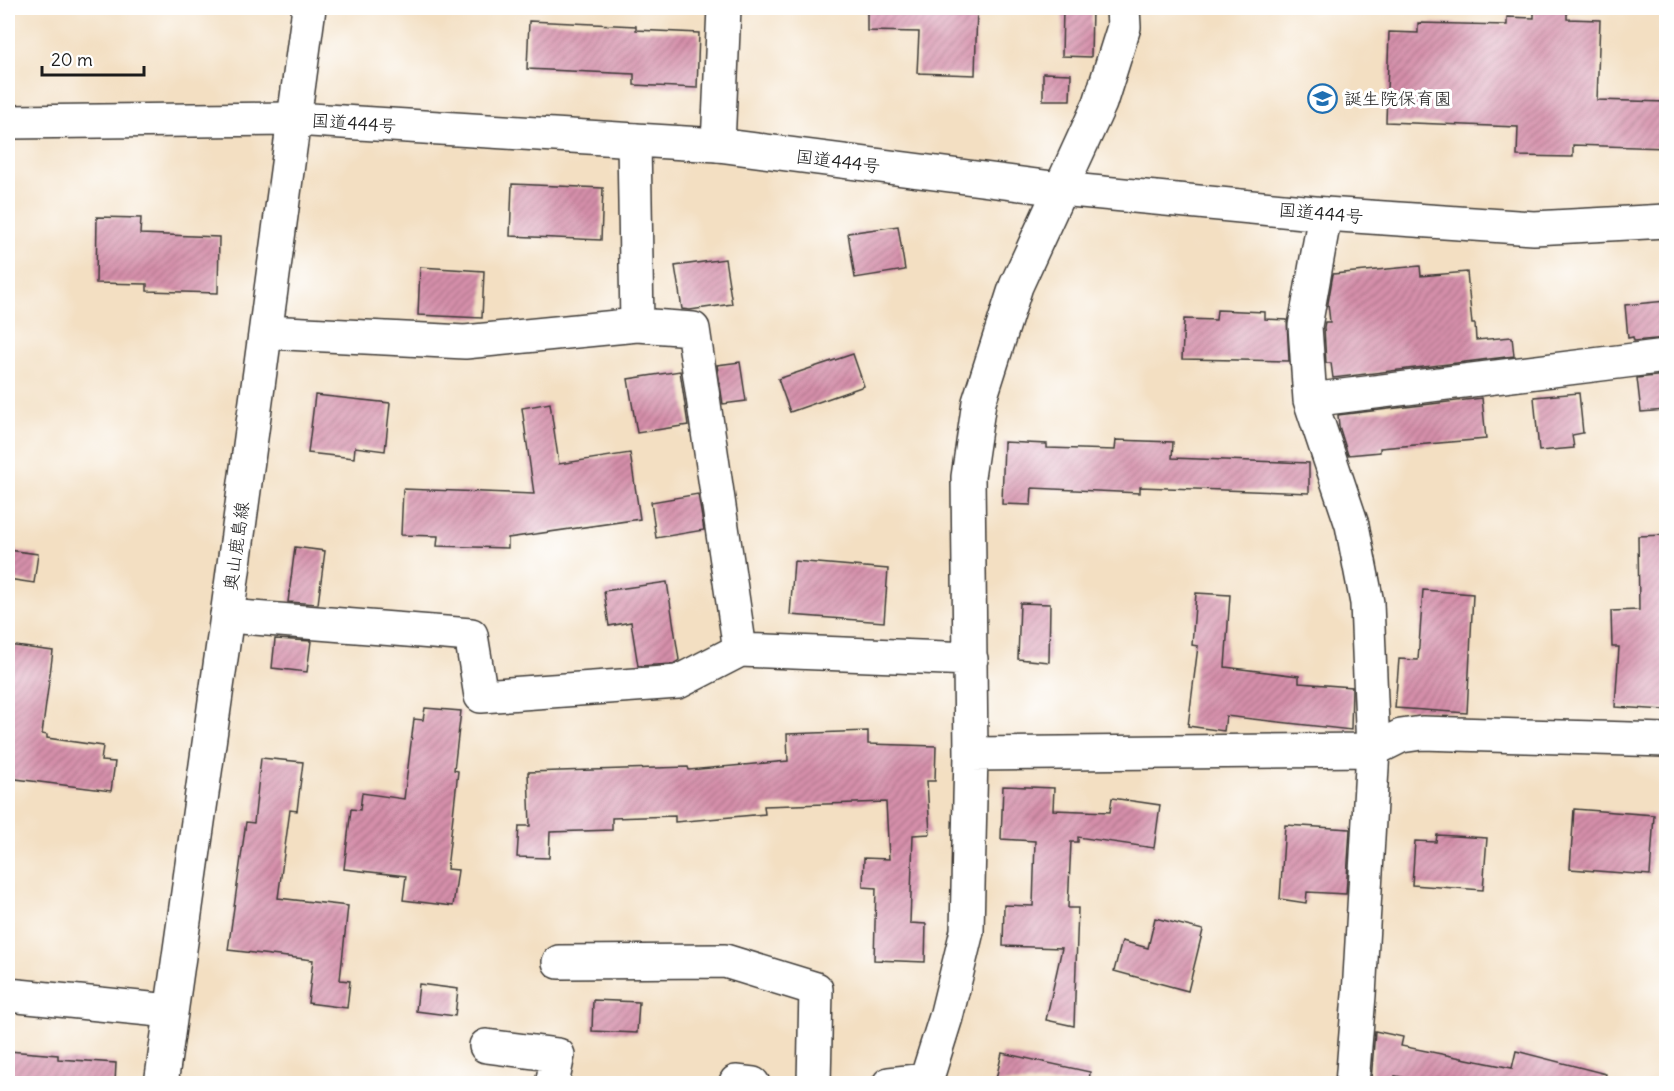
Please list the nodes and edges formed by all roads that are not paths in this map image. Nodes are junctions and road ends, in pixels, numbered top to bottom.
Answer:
1 (309, 8) edge
2 (724, 8) edge
3 (1123, 8) edge
4 (294, 119) junction
5 (8, 122) edge
6 (634, 140) junction
7 (718, 145) junction
8 (1060, 189) junction
9 (1325, 213) junction
10 (1666, 221) edge
11 (637, 325) junction
12 (266, 332) junction
13 (1666, 356) edge
14 (1310, 400) junction
15 (227, 616) junction
16 (740, 650) junction
17 (971, 659) junction
18 (1666, 740) edge
19 (1373, 750) junction
20 (971, 754) junction
21 (559, 962) dead end
22 (8, 996) edge
23 (170, 1011) junction
24 (486, 1046) dead end
25 (926, 1082) edge
26 (160, 1083) edge
27 (552, 1083) edge
28 (814, 1083) edge
29 (889, 1083) edge
30 (1352, 1083) edge

1 - 4 main road, 奥山鹿島線
2 - 7 main road
3 - 8 main road
4 - 5 main road, 国道444号
4 - 6 main road, 国道444号
4 - 12 main road, 奥山鹿島線
6 - 7 main road, 国道444号
6 - 11 main road
7 - 8 main road, 国道444号
8 - 9 main road, 国道444号
8 - 17 main road
9 - 10 main road, 国道444号
9 - 14 main road
11 - 12 main road
11 - 16 main road
12 - 15 main road, 奥山鹿島線
13 - 14 main road
14 - 19 main road
15 - 16 main road
15 - 23 main road, 奥山鹿島線
16 - 17 main road
17 - 20 main road
18 - 19 main road
19 - 20 main road
19 - 30 main road
20 - 25 main road
21 - 28 main road
22 - 23 main road
23 - 26 main road, 奥山鹿島線
24 - 27 main road
25 - 29 main road

